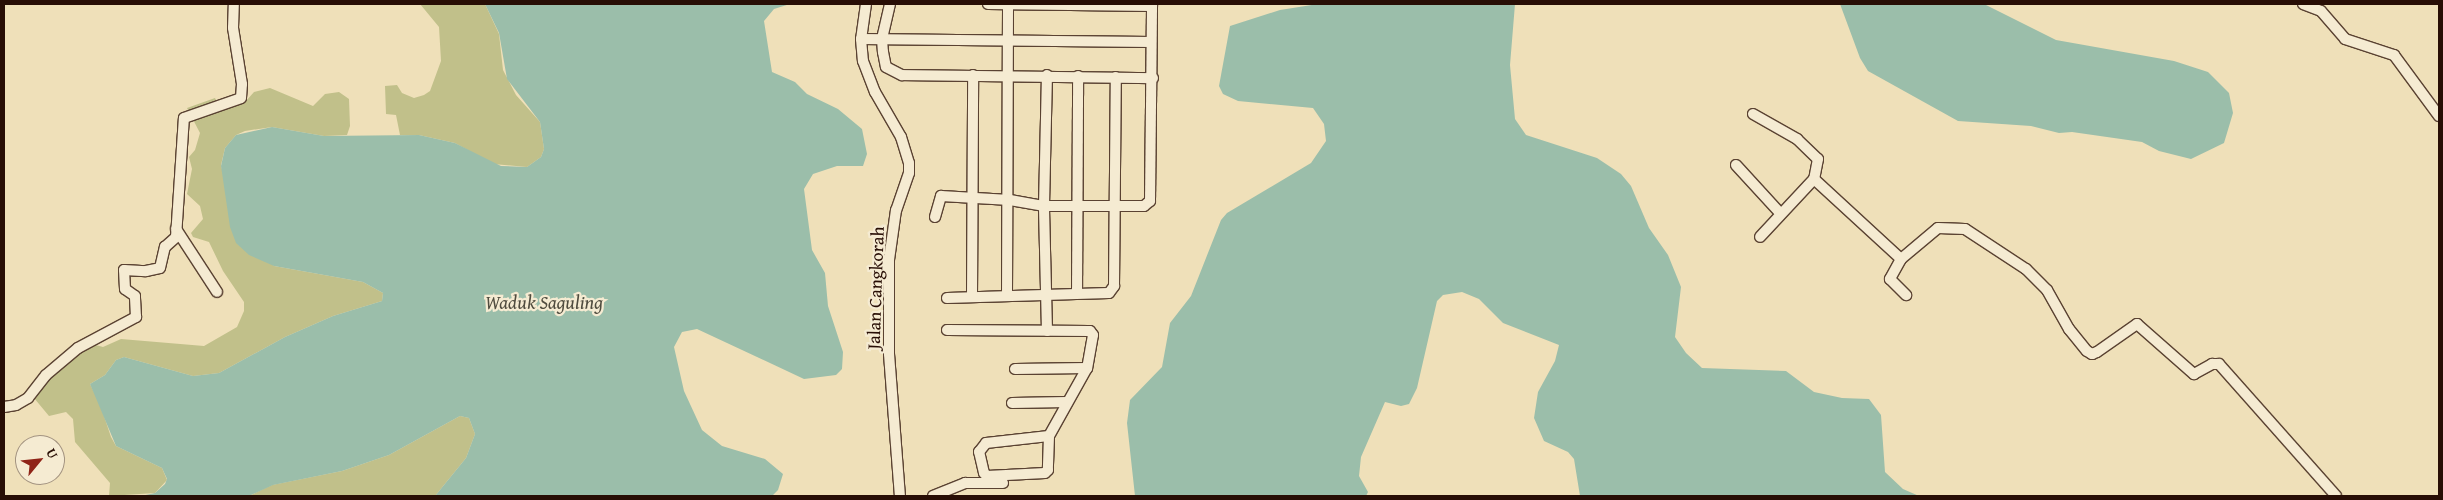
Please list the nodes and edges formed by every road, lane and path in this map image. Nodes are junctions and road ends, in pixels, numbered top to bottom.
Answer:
1 (234, 4) edge
2 (866, 4) edge
3 (890, 4) edge
4 (988, 4) edge
5 (1008, 4) edge
6 (1044, 4) edge
7 (2303, 4) edge
8 (1081, 5) edge
9 (1116, 5) edge
10 (1152, 5) edge
11 (861, 39) junction
12 (882, 39) junction
13 (1008, 40) junction
14 (1151, 42) junction
15 (973, 75) junction
16 (1006, 75) junction
17 (1047, 75) junction
18 (1078, 76) junction
19 (1116, 77) junction
20 (1153, 78) junction
21 (1753, 114) dead end
22 (2439, 116) edge
23 (1736, 165) dead end
24 (1814, 179) junction
25 (973, 197) junction
26 (1010, 200) junction
27 (1044, 206) junction
28 (1077, 206) junction
29 (1113, 206) junction
30 (1780, 213) junction
31 (934, 217) dead end
32 (176, 229) junction
33 (1760, 237) dead end
34 (1901, 259) junction
35 (217, 292) dead end
36 (1077, 293) junction
37 (1046, 294) junction
38 (1906, 295) dead end
39 (1007, 296) junction
40 (972, 297) junction
41 (947, 298) dead end
42 (946, 330) dead end
43 (1047, 331) junction
44 (1087, 368) junction
45 (1015, 369) dead end
46 (1067, 402) junction
47 (1012, 403) dead end
48 (4, 407) edge
49 (1049, 436) junction
50 (1003, 484) dead end
51 (900, 496) edge
52 (932, 496) edge
53 (2336, 496) edge

1 - 32 street
2 - 11 street, Jalan Cangkorah
3 - 12 street
4 - 5 street
5 - 6 street
5 - 13 street
6 - 8 street
7 - 22 street
8 - 9 street
9 - 10 street
10 - 14 street
11 - 12 street
11 - 51 street, Jalan Cangkorah
12 - 13 street
12 - 15 street
13 - 14 street
13 - 16 street
14 - 20 street
15 - 16 street
15 - 25 street
16 - 17 street
16 - 26 street
17 - 18 street
17 - 27 street
18 - 19 street
18 - 28 street
19 - 20 street
19 - 29 street
20 - 29 street
21 - 24 street
23 - 30 street
24 - 30 street
24 - 34 street
25 - 26 street
25 - 31 street
25 - 40 street
26 - 27 street
26 - 39 street
27 - 28 street
27 - 37 street
28 - 29 street
28 - 36 street
29 - 36 street
30 - 33 street
32 - 35 street
32 - 48 street
34 - 38 street
34 - 53 street
36 - 37 street
37 - 39 street
37 - 43 street
39 - 40 street
40 - 41 street
42 - 43 street
43 - 44 street
44 - 45 street
44 - 46 street
46 - 47 street
46 - 49 street
49 - 49 street
50 - 52 street

